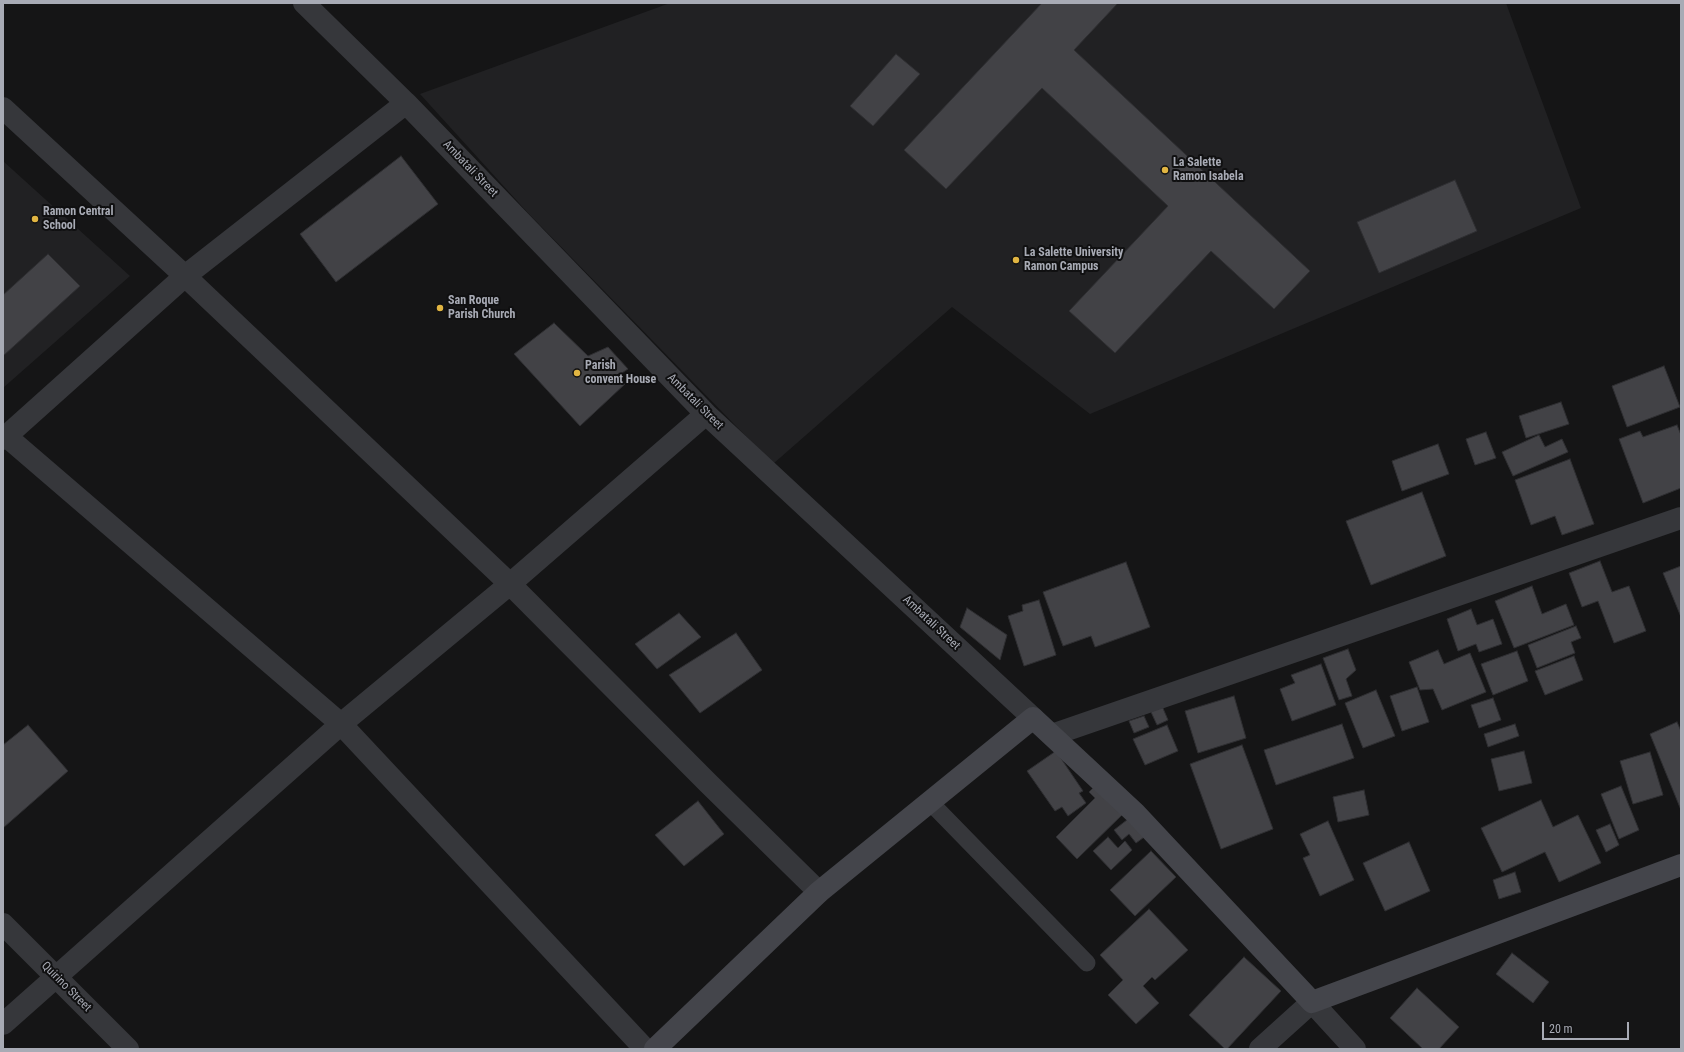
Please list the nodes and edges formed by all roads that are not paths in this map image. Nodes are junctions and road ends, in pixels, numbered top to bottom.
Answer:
1 (304, 3) edge
2 (406, 104) junction
3 (3, 108) edge
4 (185, 276) junction
5 (706, 414) junction
6 (4, 438) edge
7 (1681, 518) edge
8 (510, 584) junction
9 (1033, 718) junction
10 (341, 724) junction
11 (1052, 734) junction
12 (928, 801) junction
13 (1681, 865) edge
14 (820, 892) junction
15 (3, 924) edge
16 (1087, 963) dead end
17 (56, 977) junction
18 (1312, 1002) junction
19 (3, 1024) edge
20 (128, 1049) edge
21 (645, 1049) edge
22 (655, 1049) edge
23 (1260, 1049) edge
24 (1355, 1049) edge

1 - 2 street, Ambatali Street
2 - 4 street
2 - 5 street, Ambatali Street
3 - 4 street
4 - 6 street
4 - 8 street
5 - 8 street
5 - 9 street, Ambatali Street
6 - 10 street
7 - 11 street
8 - 10 street
8 - 14 street
9 - 11 street
9 - 12 street
10 - 17 street
10 - 21 street
11 - 18 street
12 - 14 street
12 - 16 lane
13 - 18 street
14 - 22 street
15 - 17 street, Quirino Street
17 - 19 street
17 - 20 street, Quirino Street
18 - 23 street
18 - 24 street

